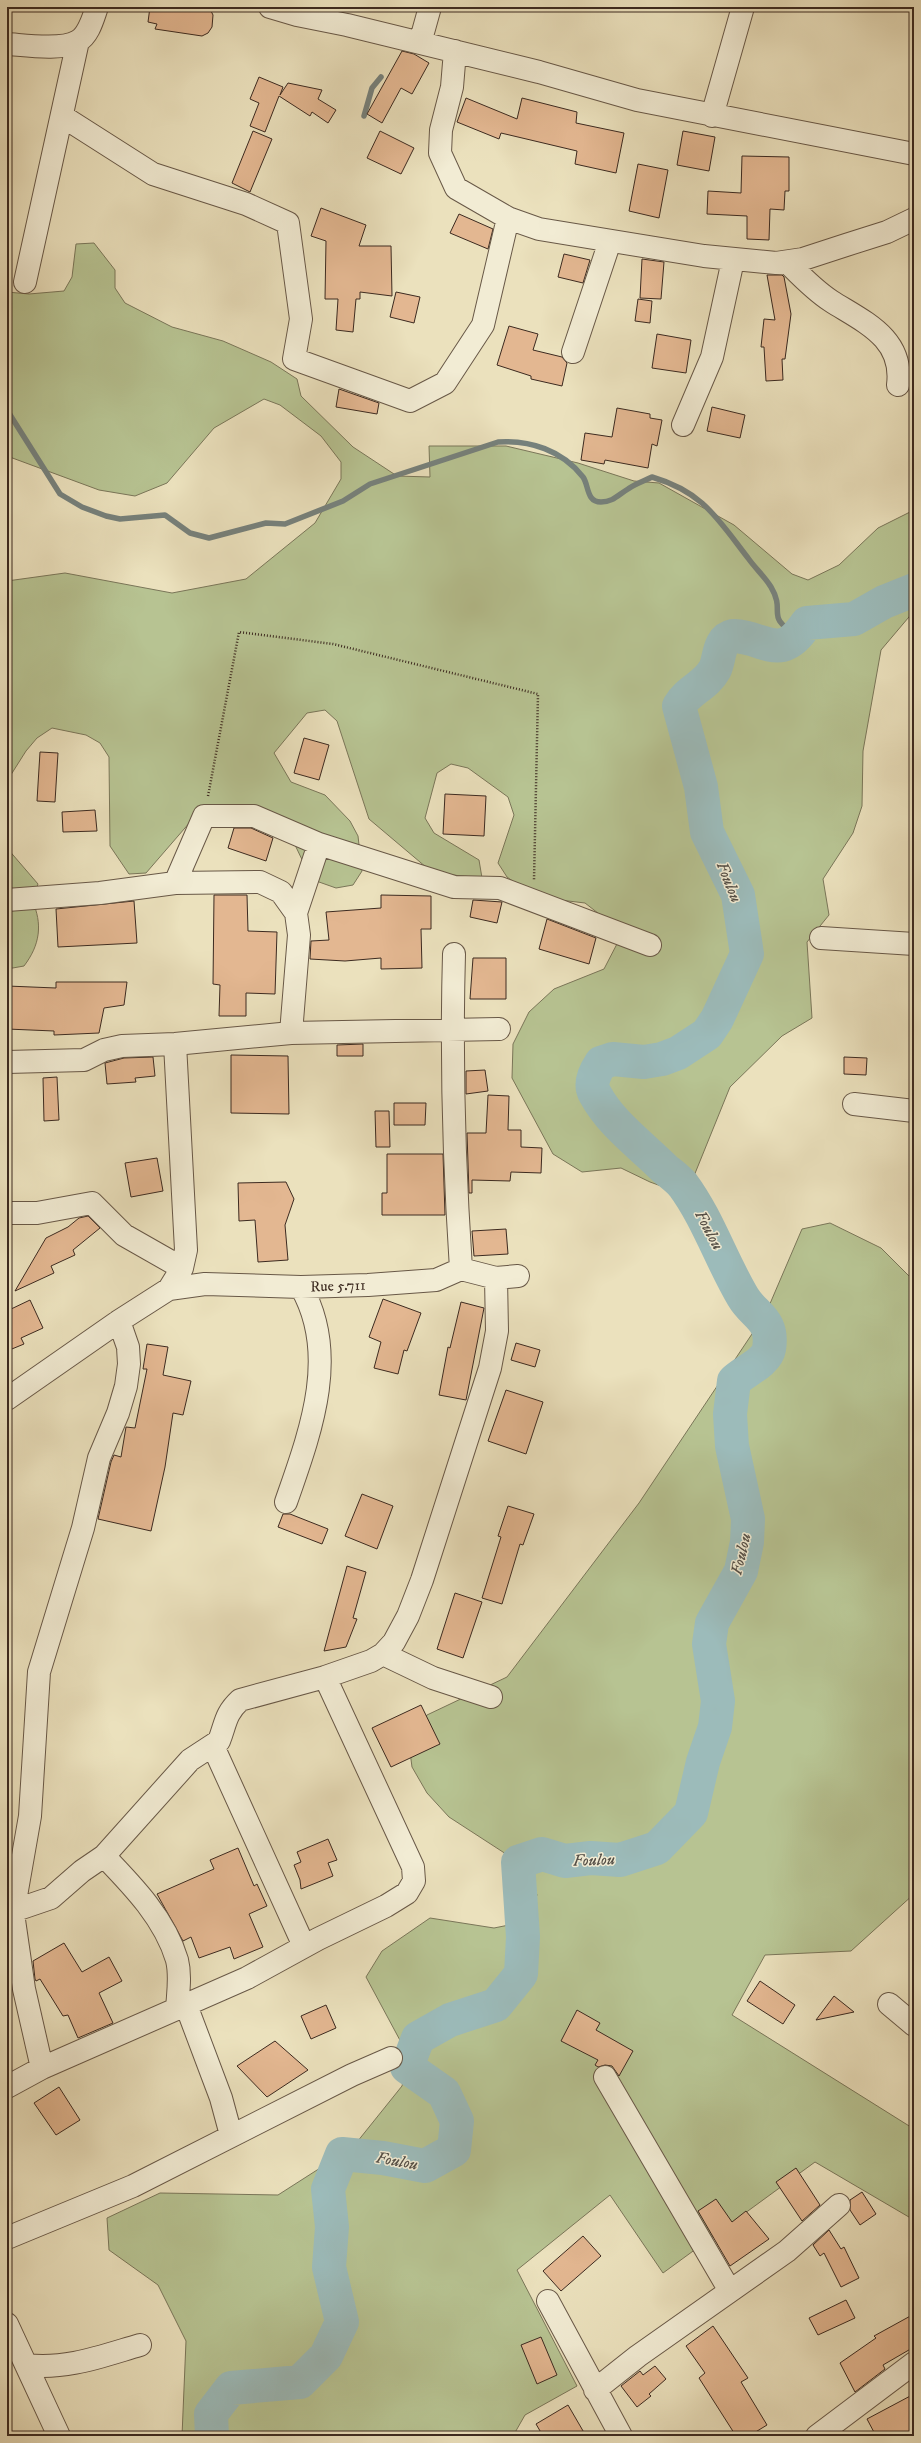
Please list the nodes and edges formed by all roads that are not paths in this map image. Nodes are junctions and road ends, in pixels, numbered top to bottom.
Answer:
1 (97, 7) edge
2 (270, 7) edge
3 (430, 7) edge
4 (743, 7) edge
5 (78, 41) junction
6 (420, 43) junction
7 (7, 44) edge
8 (455, 51) junction
9 (62, 116) junction
10 (712, 116) junction
11 (914, 154) edge
12 (508, 218) junction
13 (914, 219) edge
14 (610, 241) junction
15 (733, 260) junction
16 (788, 262) junction
17 (25, 282) dead end
18 (573, 352) dead end
19 (898, 385) dead end
20 (683, 425) dead end
21 (319, 844) junction
22 (175, 883) junction
23 (7, 900) edge
24 (296, 913) junction
25 (821, 938) dead end
26 (914, 944) edge
27 (650, 945) dead end
28 (454, 954) dead end
29 (499, 1029) dead end
30 (452, 1030) junction
31 (291, 1033) junction
32 (175, 1044) junction
33 (7, 1062) edge
34 (854, 1104) dead end
35 (914, 1111) edge
36 (7, 1213) edge
37 (182, 1268) junction
38 (461, 1269) junction
39 (518, 1276) dead end
40 (496, 1278) junction
41 (301, 1287) junction
42 (169, 1289) junction
43 (118, 1321) junction
44 (7, 1399) edge
45 (286, 1502) dead end
46 (383, 1654) junction
47 (325, 1677) junction
48 (491, 1697) dead end
49 (213, 1746) junction
50 (104, 1856) junction
51 (10, 1913) edge
52 (304, 1946) junction
53 (889, 2004) dead end
54 (182, 2007) junction
55 (914, 2025) edge
56 (391, 2058) dead end
57 (42, 2068) junction
58 (605, 2077) dead end
59 (7, 2087) edge
60 (231, 2135) junction
61 (839, 2205) dead end
62 (7, 2238) edge
63 (730, 2291) junction
64 (548, 2301) dead end
65 (7, 2324) edge
66 (140, 2345) dead end
67 (914, 2363) edge
68 (26, 2365) junction
69 (596, 2390) junction
70 (59, 2436) edge
71 (621, 2436) edge
72 (817, 2436) edge

1 - 5 street
2 - 6 street
3 - 6 street
4 - 10 street
5 - 7 street
5 - 9 street
6 - 8 street
8 - 10 street
8 - 12 street
9 - 12 street
9 - 17 street
10 - 11 street
12 - 14 street
13 - 16 street
14 - 15 street
14 - 18 street
15 - 16 street
15 - 20 street
16 - 19 street
21 - 22 street
21 - 24 street
21 - 27 street
22 - 23 street
22 - 24 street
24 - 31 street
25 - 26 street
28 - 30 street
29 - 30 street
30 - 31 street
30 - 38 street
31 - 32 street
32 - 33 street
32 - 37 street
34 - 35 street
36 - 37 street
37 - 42 street
38 - 40 street
38 - 41 street, Rue 5.711
39 - 40 street
40 - 46 street
41 - 42 street, Rue 5.711
41 - 45 street
42 - 43 street, Rue 5.711
43 - 44 street, Rue 5.711
43 - 51 street
46 - 47 street
46 - 48 street
47 - 49 street
47 - 52 street
49 - 50 street
49 - 52 street
50 - 51 street
50 - 54 street
51 - 57 street
52 - 54 street
53 - 55 street
54 - 57 street
54 - 60 street
56 - 60 street
57 - 59 street
58 - 63 street
60 - 62 street
61 - 63 street
63 - 69 street
64 - 69 street
65 - 68 street
66 - 68 street
67 - 72 street
68 - 70 street
69 - 71 street

